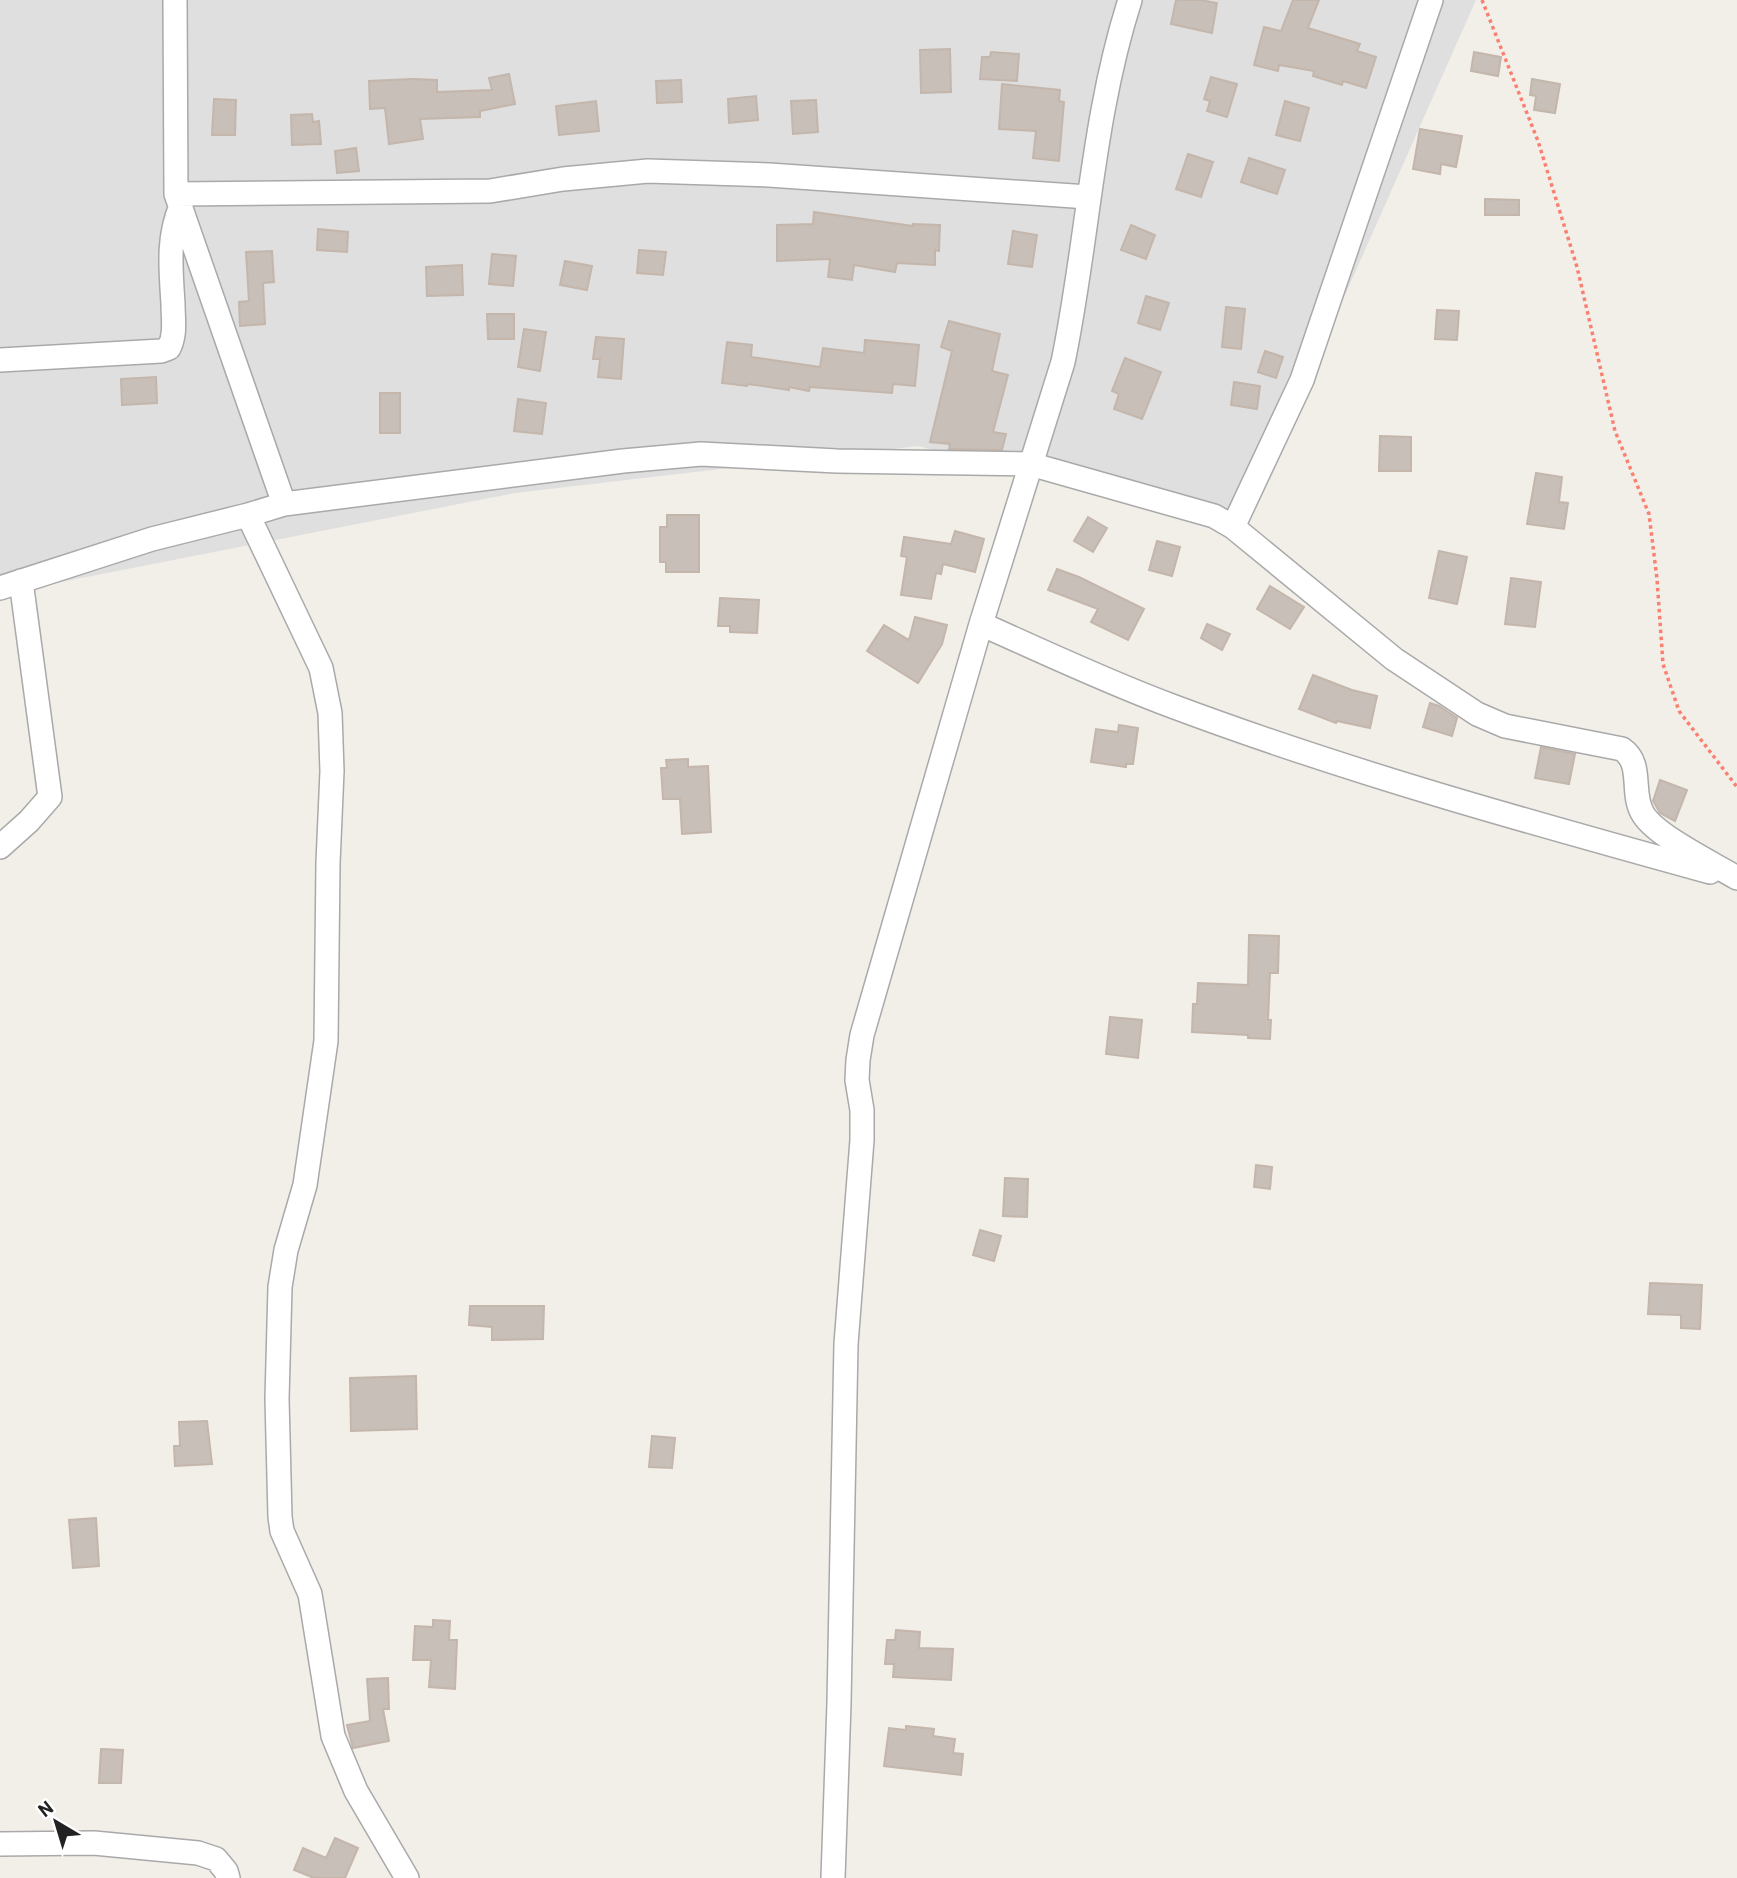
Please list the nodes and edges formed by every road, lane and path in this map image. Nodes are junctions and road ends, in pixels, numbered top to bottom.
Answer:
1 (174, 0) edge
2 (1130, 0) edge
3 (1431, 0) edge
4 (1482, 0) edge
5 (1088, 197) junction
6 (178, 200) junction
7 (0, 360) edge
8 (1030, 464) junction
9 (284, 503) junction
10 (248, 515) junction
11 (1233, 527) junction
12 (11, 584) edge
13 (981, 624) junction
14 (1737, 787) edge
15 (0, 847) edge
16 (1737, 879) edge
17 (0, 1844) edge
18 (228, 1878) edge
19 (407, 1878) edge
20 (833, 1878) edge

1 - 6 street
2 - 5 street
3 - 11 street
4 - 14 path
5 - 6 street
5 - 8 street
6 - 7 street
6 - 9 street
8 - 9 street
8 - 11 street
8 - 13 street
9 - 10 street
10 - 12 street
10 - 19 street
11 - 16 street
12 - 15 street
13 - 16 street
13 - 20 street
17 - 18 street

